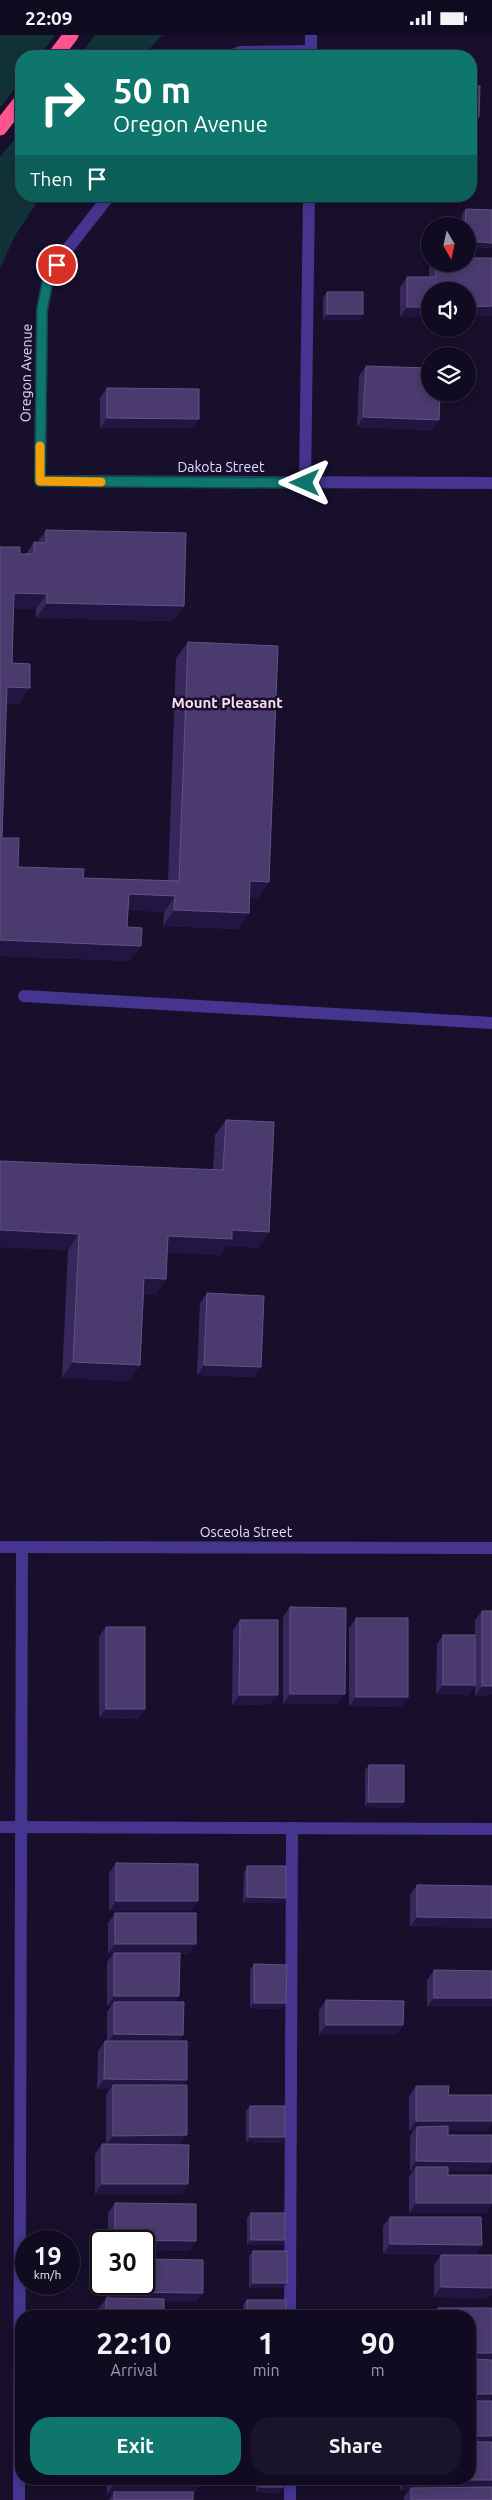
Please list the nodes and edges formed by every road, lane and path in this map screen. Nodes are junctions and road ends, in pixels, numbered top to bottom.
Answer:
1 (71, 35) edge
2 (311, 35) edge
3 (60, 50) edge
4 (311, 50) edge
5 (15, 109) edge
6 (0, 128) edge
7 (104, 202) edge
8 (309, 202) edge
9 (40, 481) joint
10 (305, 483) junction
11 (492, 483) edge
12 (24, 995) dead end
13 (492, 1023) edge
14 (0, 1547) edge
15 (22, 1547) junction
16 (492, 1549) edge
17 (21, 1826) junction
18 (0, 1827) edge
19 (292, 1828) junction
20 (492, 1829) edge
21 (20, 2310) edge
22 (290, 2310) edge
23 (19, 2485) edge
24 (290, 2485) edge
25 (19, 2500) edge
26 (290, 2500) edge

1 - 3 highway
2 - 4 street
5 - 6 highway
7 - 9 street, Oregon Avenue
8 - 10 street
9 - 10 street, Dakota Street
10 - 11 street, Dakota Street
12 - 13 street
14 - 15 street, Osceola Street
15 - 16 street, Osceola Street
15 - 17 street
17 - 18 street
17 - 19 street
17 - 21 street
19 - 20 street
19 - 22 street
23 - 25 street
24 - 26 street

